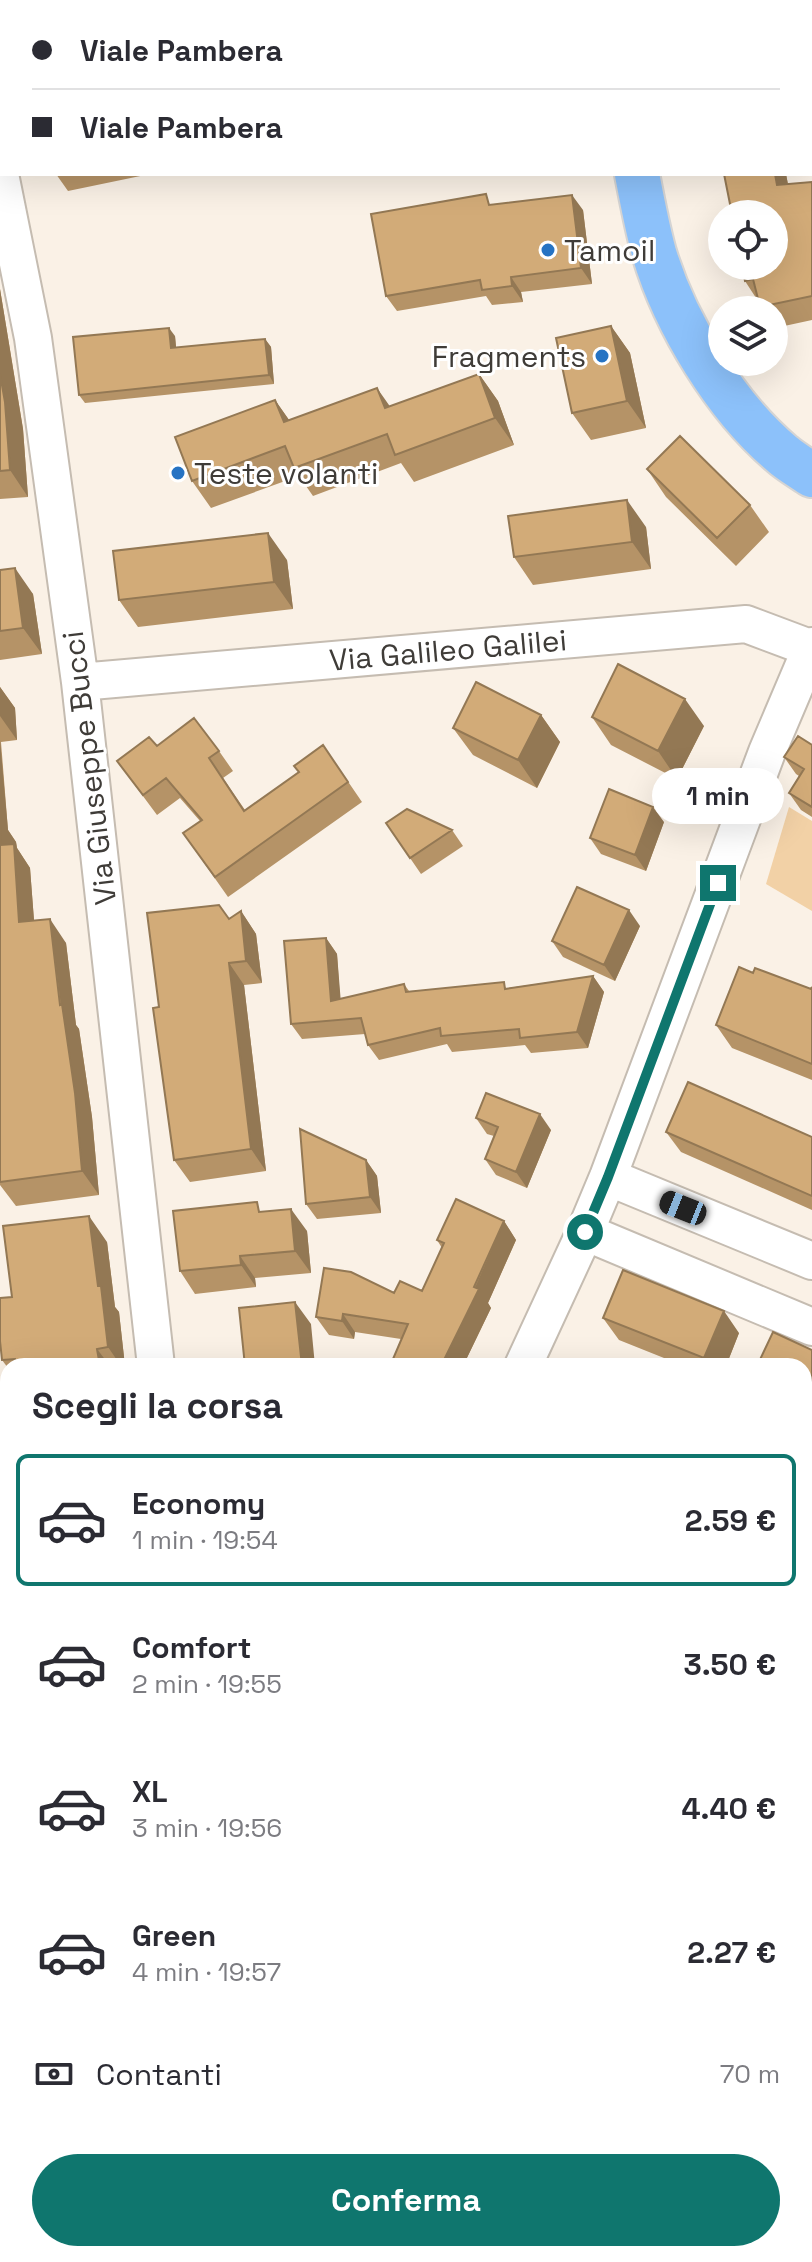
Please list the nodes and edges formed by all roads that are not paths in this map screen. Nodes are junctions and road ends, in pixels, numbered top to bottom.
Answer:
1 (0, 176) edge
2 (637, 176) edge
3 (812, 475) edge
4 (811, 647) edge
5 (80, 682) junction
6 (608, 1177) junction
7 (585, 1232) junction
8 (812, 1261) edge
9 (812, 1327) edge
10 (155, 1358) edge
11 (527, 1358) edge

1 - 5 street, Via Giuseppe Bucci
2 - 3 main road
4 - 5 street, Via Galileo Galilei
4 - 6 street
5 - 10 street, Via Giuseppe Bucci
6 - 7 street
6 - 8 street
7 - 9 street
7 - 11 street

